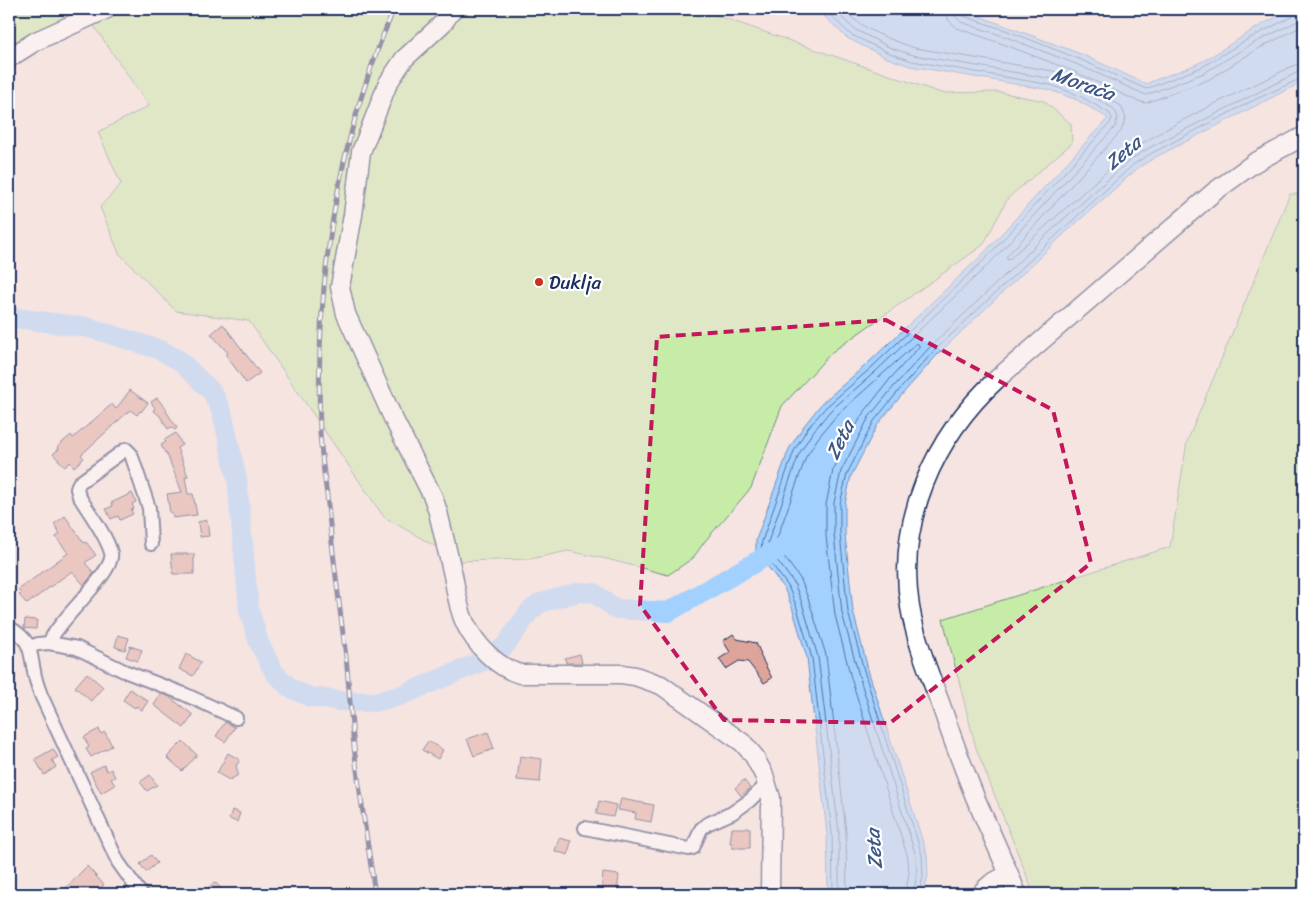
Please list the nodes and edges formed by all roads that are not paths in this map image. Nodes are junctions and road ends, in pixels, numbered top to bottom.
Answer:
1 (107, 9) edge
2 (453, 9) edge
3 (9, 58) edge
4 (1304, 136) edge
5 (151, 544) dead end
6 (9, 627) edge
7 (49, 643) junction
8 (30, 648) junction
9 (236, 718) dead end
10 (767, 784) junction
11 (584, 828) dead end
12 (1008, 888) edge
13 (141, 894) edge
14 (770, 894) edge
15 (984, 894) edge

1 - 3 street
2 - 10 street
4 - 12 street
5 - 7 street
6 - 8 street
7 - 8 street
7 - 9 street
8 - 13 street
10 - 11 street
10 - 14 street
12 - 15 street

